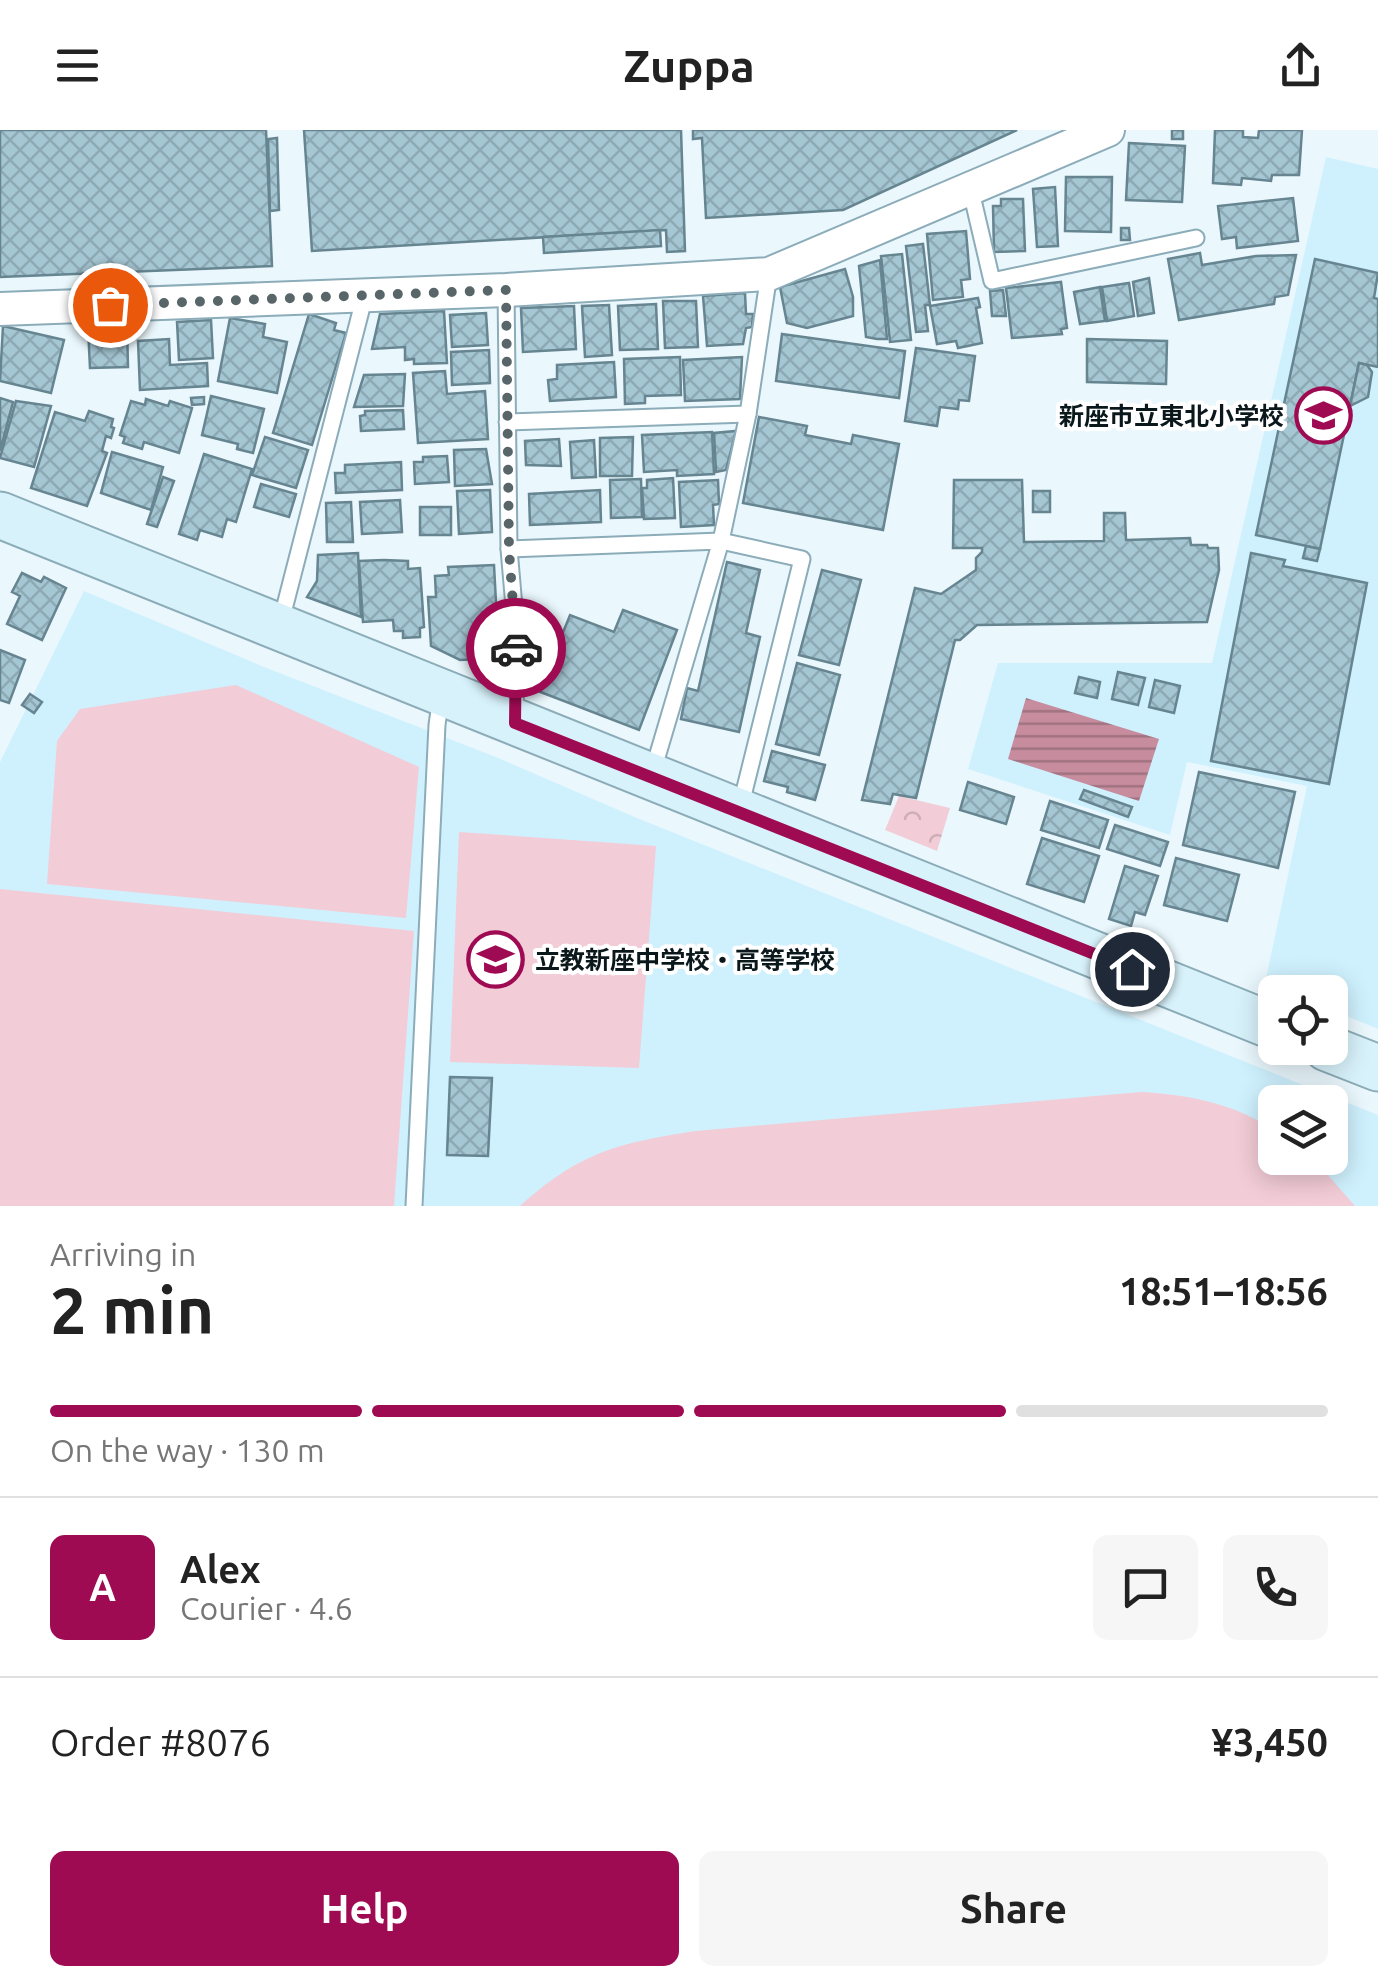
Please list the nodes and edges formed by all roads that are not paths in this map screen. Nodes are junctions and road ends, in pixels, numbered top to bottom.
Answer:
1 (1102, 132) edge
2 (970, 187) junction
3 (1196, 238) dead end
4 (770, 274) junction
5 (506, 290) junction
6 (365, 295) junction
7 (0, 309) edge
8 (748, 414) junction
9 (507, 422) junction
10 (0, 515) edge
11 (722, 541) junction
12 (509, 549) junction
13 (279, 628) junction
14 (442, 693) junction
15 (515, 723) junction
16 (651, 778) junction
17 (739, 812) junction
18 (1258, 1019) edge
19 (1348, 1056) edge
20 (1378, 1068) edge
21 (414, 1206) edge

1 - 2 street
2 - 3 lane
2 - 4 street
4 - 5 street
4 - 8 lane
5 - 6 street
5 - 9 lane
6 - 7 street
6 - 13 lane
8 - 9 lane
8 - 11 lane
9 - 12 lane
10 - 13 street
11 - 12 lane
11 - 16 lane
11 - 17 lane
12 - 15 lane
13 - 14 street
14 - 15 street
14 - 21 lane
15 - 16 street
16 - 17 street
17 - 18 street
19 - 20 street

